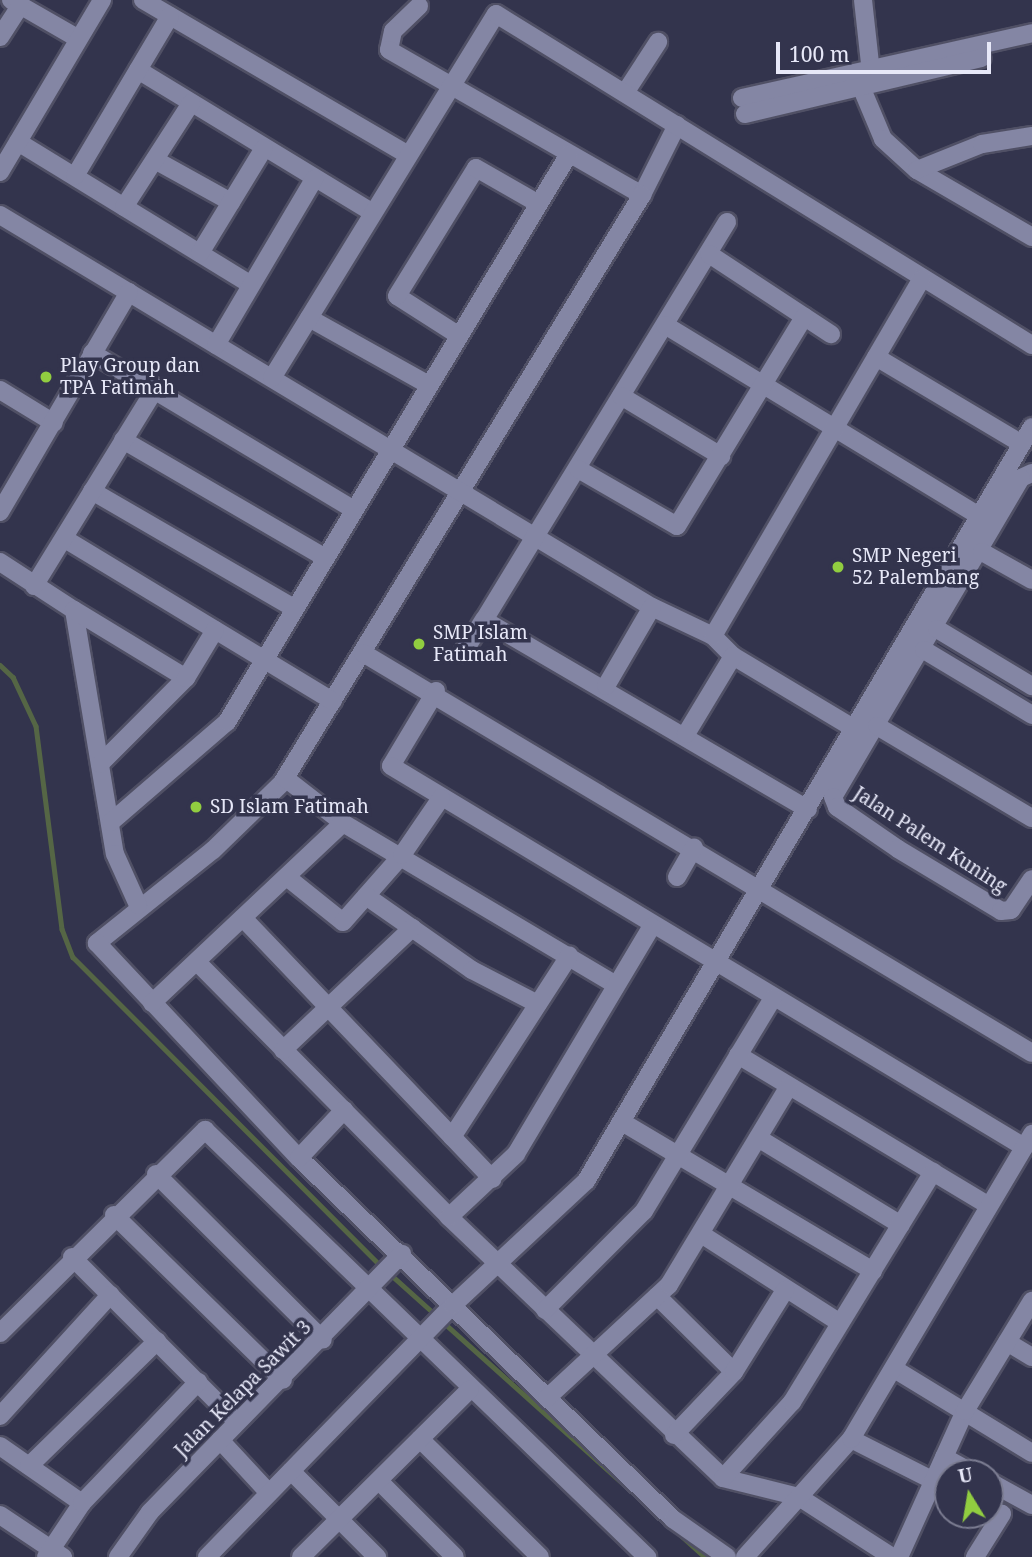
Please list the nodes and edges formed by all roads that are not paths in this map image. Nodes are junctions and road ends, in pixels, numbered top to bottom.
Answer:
1 (102, 0) edge
2 (143, 0) edge
3 (863, 0) edge
4 (16, 3) edge
5 (419, 6) dead end
6 (170, 16) junction
7 (1032, 33) edge
8 (0, 37) edge
9 (77, 38) junction
10 (658, 42) dead end
11 (1032, 44) edge
12 (138, 70) junction
13 (871, 72) junction
14 (449, 85) junction
15 (862, 89) junction
16 (625, 93) junction
17 (191, 103) junction
18 (677, 125) junction
19 (1032, 136) edge
20 (18, 142) junction
21 (264, 148) junction
22 (569, 153) junction
23 (407, 154) junction
24 (155, 160) junction
25 (917, 170) junction
26 (0, 172) edge
27 (75, 176) junction
28 (314, 179) junction
29 (642, 195) junction
30 (231, 202) junction
31 (537, 203) junction
32 (124, 207) junction
33 (373, 213) junction
34 (0, 215) edge
35 (727, 222) dead end
36 (1032, 237) edge
37 (200, 253) junction
38 (709, 254) junction
39 (922, 279) junction
40 (251, 285) junction
41 (129, 292) junction
42 (804, 317) junction
43 (309, 318) junction
44 (666, 325) junction
45 (831, 334) dead end
46 (458, 335) junction
47 (216, 345) junction
48 (1032, 345) edge
49 (92, 354) junction
50 (876, 356) junction
51 (272, 378) junction
52 (763, 383) junction
53 (429, 385) junction
54 (156, 388) junction
55 (0, 390) edge
56 (621, 396) junction
57 (54, 423) junction
58 (835, 425) junction
59 (1032, 427) edge
60 (123, 440) junction
61 (1022, 444) junction
62 (391, 449) junction
63 (721, 456) junction
64 (578, 469) junction
65 (1032, 473) edge
66 (457, 489) junction
67 (92, 491) junction
68 (354, 510) junction
69 (0, 512) edge
70 (979, 516) junction
71 (533, 536) junction
72 (65, 539) junction
73 (982, 552) junction
74 (324, 557) junction
75 (0, 562) edge
76 (1032, 580) edge
77 (34, 586) junction
78 (652, 607) junction
79 (294, 608) junction
80 (74, 610) junction
81 (484, 620) junction
82 (937, 629) junction
83 (215, 630) junction
84 (713, 636) junction
85 (924, 650) junction
86 (363, 653) junction
87 (463, 653) dead end
88 (733, 656) junction
89 (264, 660) junction
90 (186, 678) junction
91 (607, 686) junction
92 (1032, 686) edge
93 (436, 691) junction
94 (333, 701) junction
95 (1032, 715) edge
96 (877, 726) junction
97 (855, 729) junction
98 (686, 734) junction
99 (100, 764) junction
100 (285, 778) junction
101 (441, 798) junction
102 (808, 809) junction
103 (1032, 818) edge
104 (111, 822) junction
105 (342, 823) junction
106 (694, 848) junction
107 (402, 855) junction
108 (677, 877) dead end
109 (288, 878) junction
110 (1032, 878) edge
111 (757, 887) junction
112 (366, 897) junction
113 (138, 905) junction
114 (243, 918) junction
115 (652, 926) junction
116 (412, 928) junction
117 (569, 956) junction
118 (712, 961) junction
119 (197, 962) junction
120 (616, 985) junction
121 (773, 998) junction
122 (152, 1003) junction
123 (538, 1004) junction
124 (329, 1008) junction
125 (283, 1050) junction
126 (1032, 1052) edge
127 (738, 1055) junction
128 (789, 1086) junction
129 (344, 1110) junction
130 (622, 1122) junction
131 (452, 1138) junction
132 (758, 1138) junction
133 (1028, 1141) edge
134 (299, 1158) junction
135 (679, 1158) junction
136 (933, 1172) junction
137 (156, 1174) junction
138 (492, 1179) junction
139 (731, 1183) junction
140 (988, 1205) junction
141 (114, 1215) junction
142 (449, 1217) junction
143 (901, 1225) junction
144 (701, 1234) junction
145 (72, 1257) junction
146 (399, 1259) junction
147 (498, 1264) junction
148 (873, 1271) junction
149 (375, 1287) junction
150 (785, 1290) junction
151 (110, 1296) junction
152 (657, 1296) junction
153 (1032, 1301) edge
154 (450, 1309) junction
155 (545, 1310) junction
156 (840, 1323) junction
157 (0, 1333) edge
158 (426, 1334) junction
159 (323, 1340) junction
160 (157, 1341) junction
161 (1007, 1342) junction
162 (593, 1354) junction
163 (1032, 1357) edge
164 (896, 1370) junction
165 (734, 1372) junction
166 (283, 1380) junction
167 (198, 1382) junction
168 (470, 1389) junction
169 (547, 1398) junction
170 (965, 1411) junction
171 (0, 1416) edge
172 (237, 1422) junction
173 (674, 1435) junction
174 (420, 1439) junction
175 (220, 1440) junction
176 (851, 1440) junction
177 (0, 1446) edge
178 (1032, 1453) edge
179 (944, 1457) joint
180 (948, 1459) edge
181 (29, 1466) junction
182 (291, 1471) junction
183 (723, 1478) junction
184 (379, 1481) junction
185 (934, 1482) joint
186 (1004, 1490) edge
187 (269, 1493) junction
188 (799, 1497) junction
189 (82, 1503) junction
190 (1032, 1505) edge
191 (0, 1515) edge
192 (340, 1520) junction
193 (993, 1529) edge
194 (53, 1554) edge
195 (118, 1557) edge
196 (207, 1557) edge
197 (300, 1557) edge
198 (377, 1557) edge
199 (455, 1557) edge
200 (540, 1557) edge
201 (647, 1557) edge
202 (727, 1557) edge
203 (745, 1557) edge
204 (892, 1557) edge
205 (899, 1557) edge
206 (975, 1557) edge

1 - 9 street
2 - 6 street
3 - 13 street
4 - 8 street
4 - 9 street
5 - 14 street
6 - 12 street
6 - 23 street
7 - 13 street
9 - 20 street
10 - 16 street
11 - 15 street
12 - 17 street
12 - 27 street
13 - 15 street
13 - 15 street
14 - 16 street
14 - 22 street
14 - 23 street
15 - 25 street
16 - 18 street
17 - 21 street
17 - 24 street
18 - 29 street
18 - 39 street
19 - 25 street
20 - 26 street
20 - 27 street
21 - 28 street
21 - 30 street
22 - 29 street
22 - 31 street
23 - 33 street
24 - 30 street
24 - 32 street
25 - 36 street
27 - 32 street
28 - 33 street
28 - 40 street
29 - 66 street
30 - 37 street
31 - 46 street
31 - 46 street
32 - 37 street
33 - 43 street
34 - 41 street
35 - 38 street
37 - 40 street
38 - 42 street
38 - 44 street
39 - 48 street
39 - 50 street
40 - 47 street
41 - 47 street
41 - 49 street
42 - 45 street
42 - 52 street
43 - 51 street
43 - 53 street
44 - 52 street
44 - 56 street
46 - 53 street
47 - 51 street
49 - 54 street
49 - 57 street
50 - 58 street
50 - 61 street
51 - 62 street
52 - 58 street
52 - 63 street
53 - 62 street
54 - 60 street
54 - 68 street
55 - 57 street
56 - 63 street
56 - 64 street
57 - 69 street
58 - 70 street
58 - 84 street
59 - 61 street
60 - 67 street
60 - 74 street
61 - 70 street
62 - 66 street
62 - 68 street
63 - 64 street
64 - 71 street
65 - 73 street
66 - 71 street
66 - 86 street
67 - 72 street
67 - 79 street
68 - 74 street
70 - 97 street
71 - 78 street
71 - 81 street
72 - 77 street
72 - 83 street
73 - 76 street
73 - 82 street
74 - 79 street
75 - 77 street
77 - 80 street
78 - 84 street
78 - 91 street
79 - 89 street
80 - 90 street
80 - 99 street
81 - 87 street
81 - 91 street
82 - 85 street
82 - 92 street
83 - 89 street
83 - 90 street
84 - 88 street
85 - 95 street
85 - 96 street
86 - 93 street
86 - 94 street
88 - 97 street
88 - 98 street
89 - 94 street
89 - 104 street
90 - 99 street
91 - 98 street
93 - 101 street
93 - 106 street
94 - 100 street
96 - 103 street
96 - 110 street, Jalan Palem Kuning
97 - 102 street
98 - 102 street
99 - 104 street
100 - 105 street
100 - 113 street
101 - 107 street
101 - 115 street
102 - 111 street
104 - 113 street
105 - 107 street
105 - 109 street
106 - 108 street
106 - 111 street
107 - 112 street
107 - 117 street
109 - 112 street
109 - 114 street
111 - 118 street
111 - 126 street
112 - 116 street
113 - 122 street
114 - 119 street
114 - 124 street
115 - 118 street
115 - 120 street
116 - 123 street
116 - 124 street
117 - 120 street
117 - 123 street
118 - 121 street
118 - 130 street
119 - 122 street
119 - 125 street
120 - 138 street
121 - 127 street
121 - 133 street
122 - 134 street
123 - 131 street
124 - 125 street
124 - 131 street
125 - 129 street
127 - 128 street
127 - 135 street
128 - 132 street
128 - 136 street
129 - 134 street
129 - 142 street
130 - 135 street
130 - 147 street
131 - 138 street
132 - 139 street
132 - 143 street
133 - 140 street
134 - 146 street
135 - 139 street
135 - 155 street
136 - 140 street
136 - 143 street
137 - 141 street
137 - 149 street
137 - 159 street
138 - 142 street
139 - 144 street
139 - 148 street
140 - 164 street
141 - 145 street
141 - 166 street
142 - 147 street
143 - 148 street
144 - 150 street
144 - 152 street
145 - 151 street
145 - 157 street
146 - 149 street, Jalan Kelapa Sawit 3
146 - 154 street
147 - 154 street
147 - 155 street
148 - 156 street
149 - 158 street
149 - 159 street, Jalan Kelapa Sawit 3
150 - 156 street
150 - 165 street
151 - 160 street
151 - 171 street
152 - 162 street
152 - 165 street
153 - 161 street
154 - 158 street
154 - 169 street
155 - 162 street
156 - 183 street
158 - 168 street
158 - 182 street
159 - 166 street, Jalan Kelapa Sawit 3
160 - 167 street
160 - 181 street
161 - 163 street
161 - 170 street
162 - 169 street
162 - 173 street
164 - 170 street
164 - 176 street
165 - 173 street
166 - 172 street, Jalan Kelapa Sawit 3
167 - 172 street
167 - 189 street
168 - 174 street
168 - 201 street
169 - 202 street
170 - 178 street
170 - 179 street
172 - 175 street, Jalan Kelapa Sawit 3
173 - 183 street
174 - 184 street
174 - 200 street
175 - 187 street
175 - 195 street, Jalan Kelapa Sawit 3
176 - 185 street
176 - 188 street
177 - 181 street
179 - 180 street
181 - 189 street
182 - 187 street
182 - 192 street
183 - 188 street
184 - 192 street
184 - 199 street
185 - 205 street
186 - 190 street
187 - 196 street
188 - 203 street
188 - 204 street
189 - 194 street
191 - 194 street
192 - 197 street
192 - 198 street
193 - 206 street

